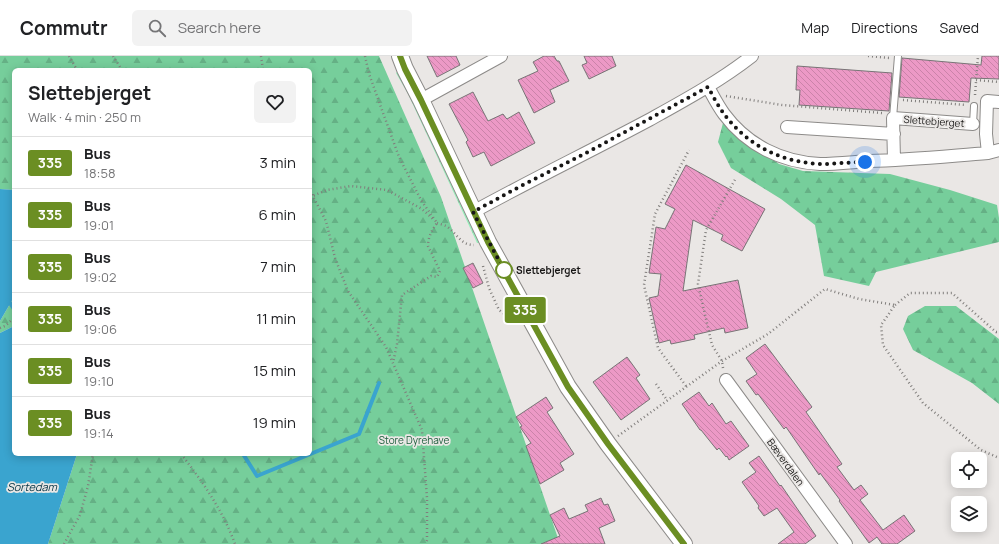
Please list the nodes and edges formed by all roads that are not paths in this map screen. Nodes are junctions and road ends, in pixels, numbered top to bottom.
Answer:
1 (400, 56) edge
2 (501, 56) edge
3 (752, 56) edge
4 (898, 57) edge
5 (708, 87) junction
6 (421, 100) junction
7 (999, 102) edge
8 (974, 106) road end
9 (894, 116) junction
10 (973, 124) joint
11 (787, 127) dead end
12 (894, 134) junction
13 (993, 152) edge
14 (894, 160) junction
15 (473, 212) junction
16 (726, 380) road end
17 (684, 544) edge
18 (846, 544) edge

1 - 6 street
2 - 6 street
3 - 5 street
4 - 9 lane
5 - 14 street
5 - 15 street
6 - 15 street
7 - 13 street
8 - 10 lane, Slettebjerget
9 - 10 street, Slettebjerget
9 - 12 street, Slettebjerget
11 - 12 street, Slettebjerget
12 - 14 street, Slettebjerget
13 - 14 street
15 - 17 street
16 - 18 street, Bæverdalen

